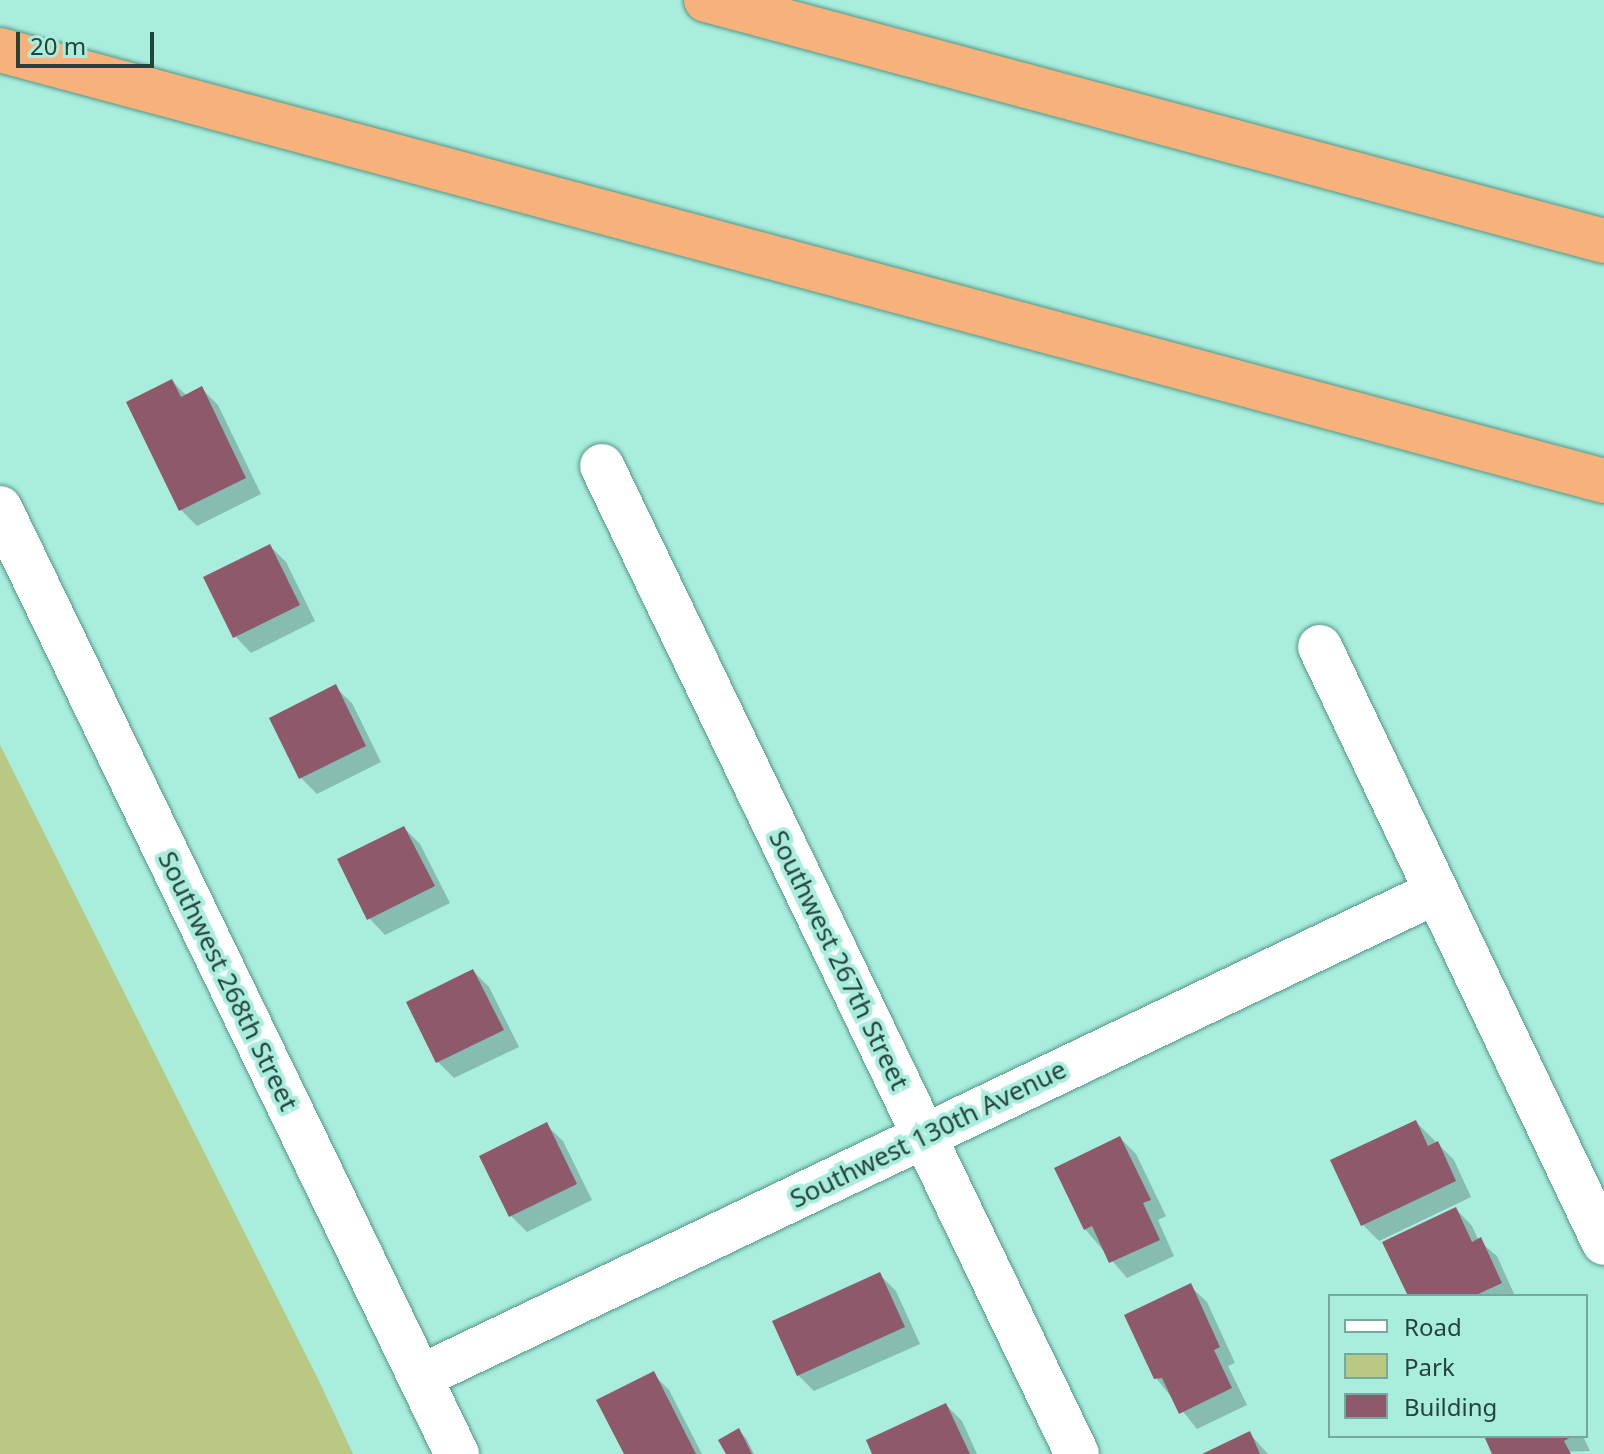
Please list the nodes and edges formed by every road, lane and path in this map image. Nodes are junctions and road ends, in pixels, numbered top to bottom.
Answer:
1 (706, 0) edge
2 (7, 52) edge
3 (1604, 241) edge
4 (602, 466) dead end
5 (1604, 481) edge
6 (0, 508) edge
7 (1320, 647) dead end
8 (1436, 892) junction
9 (923, 1135) junction
10 (1604, 1243) edge
11 (420, 1377) junction
12 (457, 1454) edge
13 (1077, 1454) edge

1 - 3 highway
2 - 5 highway
4 - 9 street, Southwest 267th Street
6 - 11 street, Southwest 268th Street
7 - 8 street
8 - 9 street, Southwest 130th Avenue
8 - 10 street
9 - 11 street, Southwest 130th Avenue
9 - 13 street, Southwest 267th Street
11 - 12 street, Southwest 268th Street

